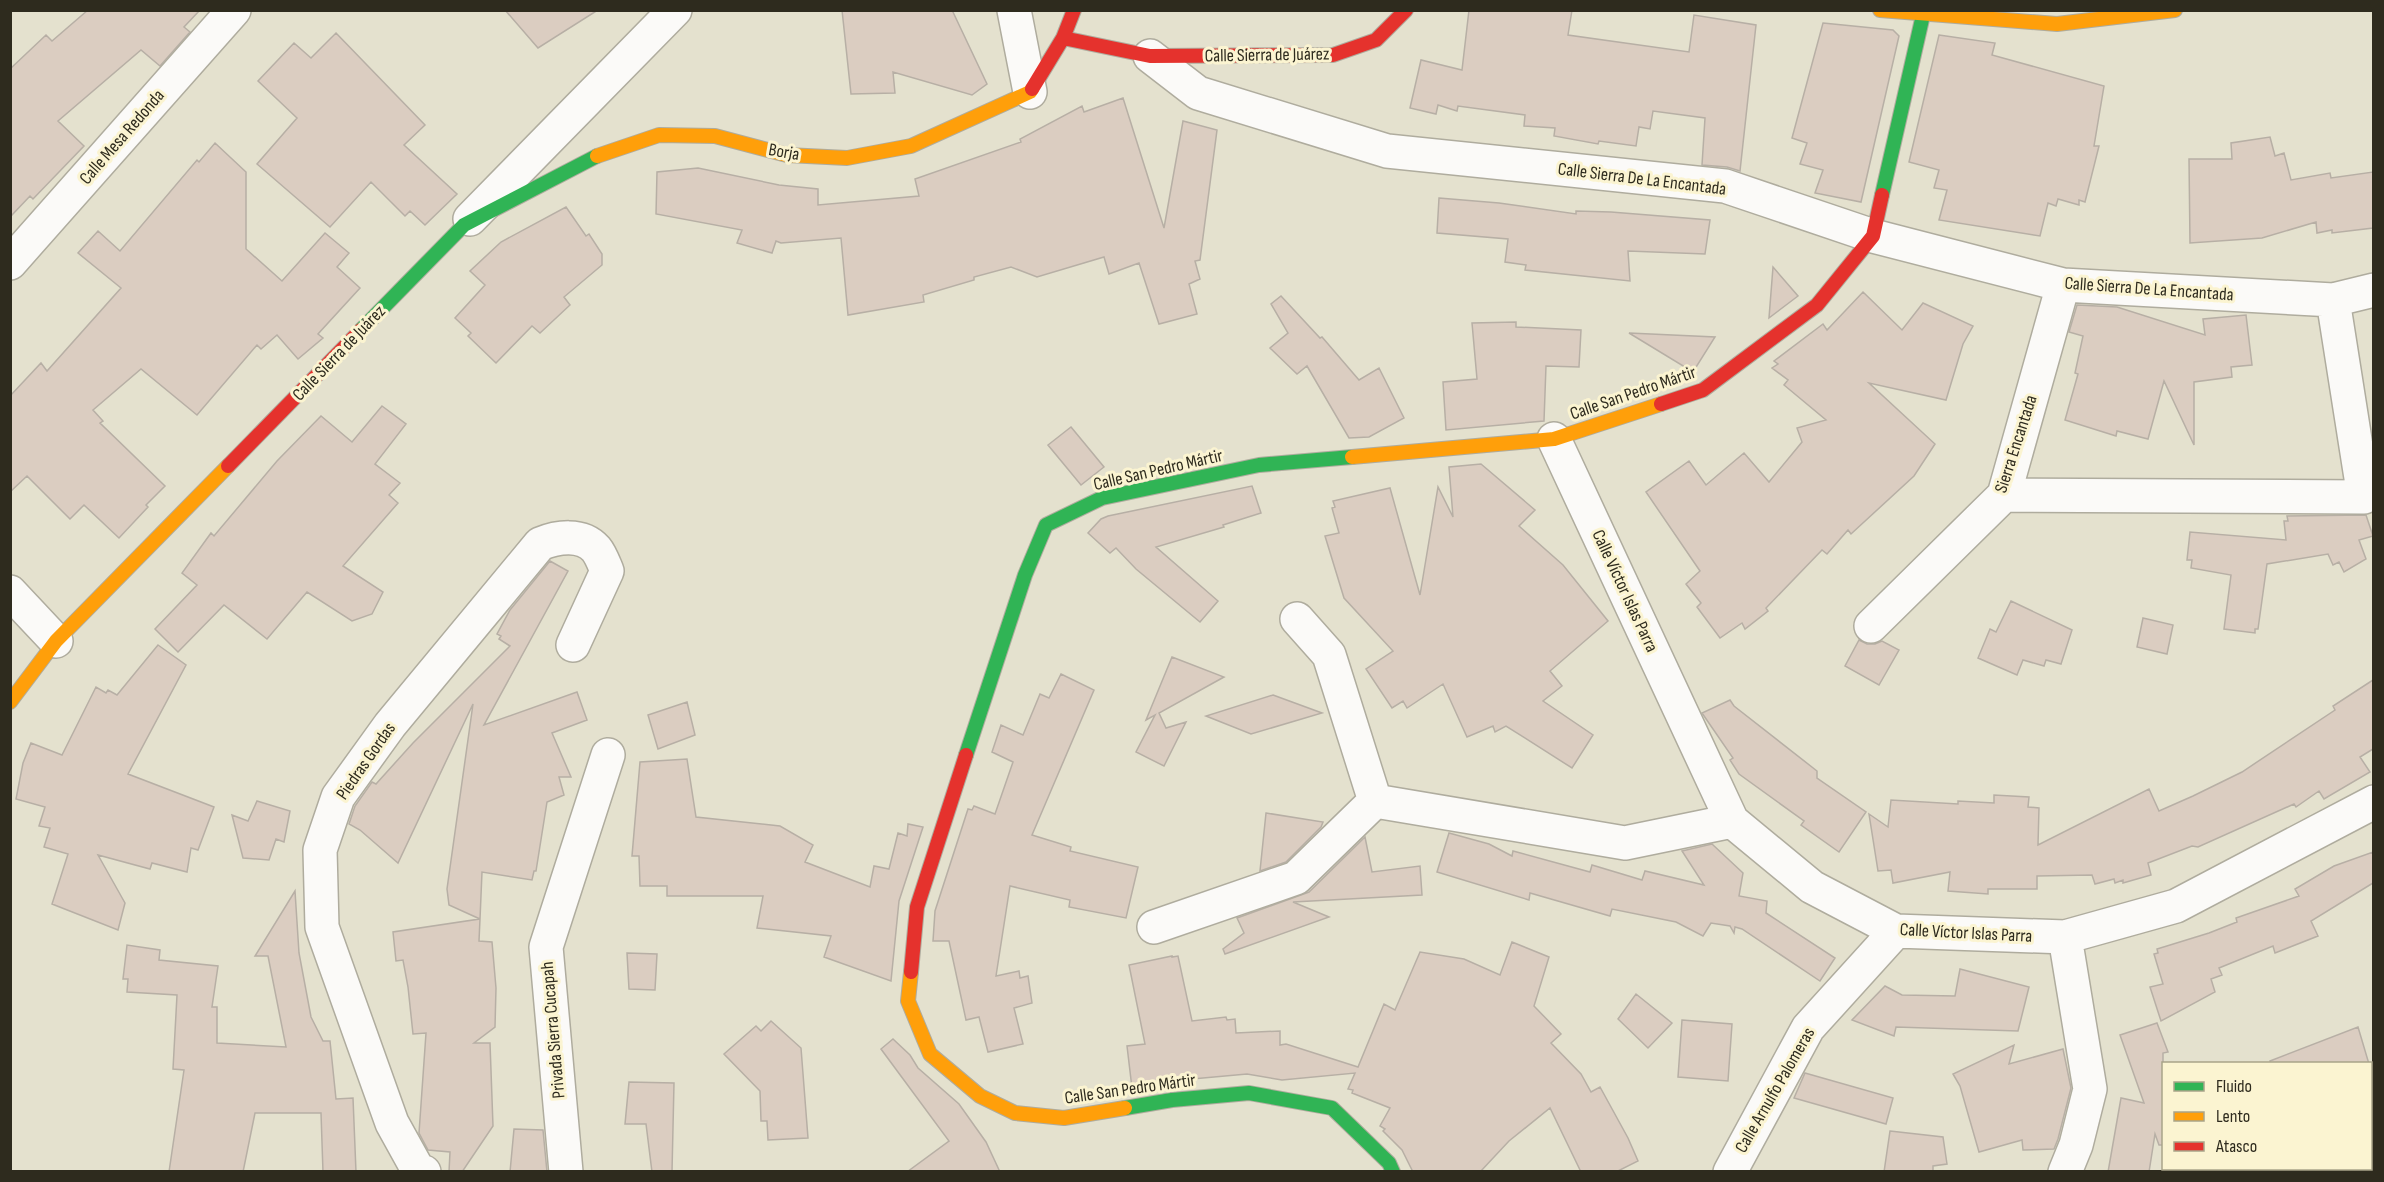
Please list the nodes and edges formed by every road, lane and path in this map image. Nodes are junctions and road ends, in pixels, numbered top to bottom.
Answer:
1 (234, 10) edge
2 (675, 10) edge
3 (1014, 10) edge
4 (1074, 10) edge
5 (1406, 10) edge
6 (1880, 10) edge
7 (2175, 10) edge
8 (1923, 15) junction
9 (1063, 38) junction
10 (1150, 56) junction
11 (1030, 92) junction
12 (464, 225) junction
13 (1873, 236) junction
14 (10, 263) edge
15 (2063, 285) junction
16 (2373, 290) edge
17 (2333, 300) junction
18 (1554, 440) junction
19 (2004, 495) junction
20 (10, 592) edge
21 (1297, 619) dead end
22 (1871, 626) dead end
23 (56, 641) junction
24 (573, 645) dead end
25 (10, 702) edge
26 (608, 755) dead end
27 (1374, 801) junction
28 (2373, 802) edge
29 (1732, 821) junction
30 (1155, 927) dead end
31 (1896, 931) junction
32 (2065, 938) junction
33 (424, 1172) edge
34 (566, 1172) edge
35 (1393, 1172) edge
36 (1730, 1172) edge
37 (2065, 1172) edge

1 - 14 street, Calle Mesa Redonda
2 - 12 street, Calle Sierra de Juárez
3 - 11 street
4 - 9 street
5 - 10 street, Calle Sierra de Juárez
6 - 8 street
7 - 8 street
8 - 13 street, Calle San Pedro Mártir
9 - 10 street, Calle Sierra De La Encantada
9 - 11 street
10 - 13 street, Calle Sierra De La Encantada
11 - 12 street, Borja
12 - 23 street, Calle Sierra de Juárez
13 - 15 street, Calle Sierra De La Encantada
13 - 18 street, Calle San Pedro Mártir
15 - 17 street, Calle Sierra De La Encantada
15 - 19 street, Sierra Encantada
16 - 17 street, Calle Sierra De La Encantada
17 - 19 street
18 - 29 street, Calle Víctor Islas Parra
18 - 35 street, Calle San Pedro Mártir
19 - 22 street, Sierra Encantada
20 - 23 street
21 - 27 street
23 - 25 street, Calle Sierra de Juárez
24 - 33 street, Piedras Gordas
26 - 34 street, Privada Sierra Cucapah
27 - 29 street
27 - 30 street
28 - 32 street, Calle Víctor Islas Parra
29 - 31 street, Calle Víctor Islas Parra
31 - 32 street, Calle Víctor Islas Parra
31 - 36 street, Calle Arnulfo Palomeras
32 - 37 street

